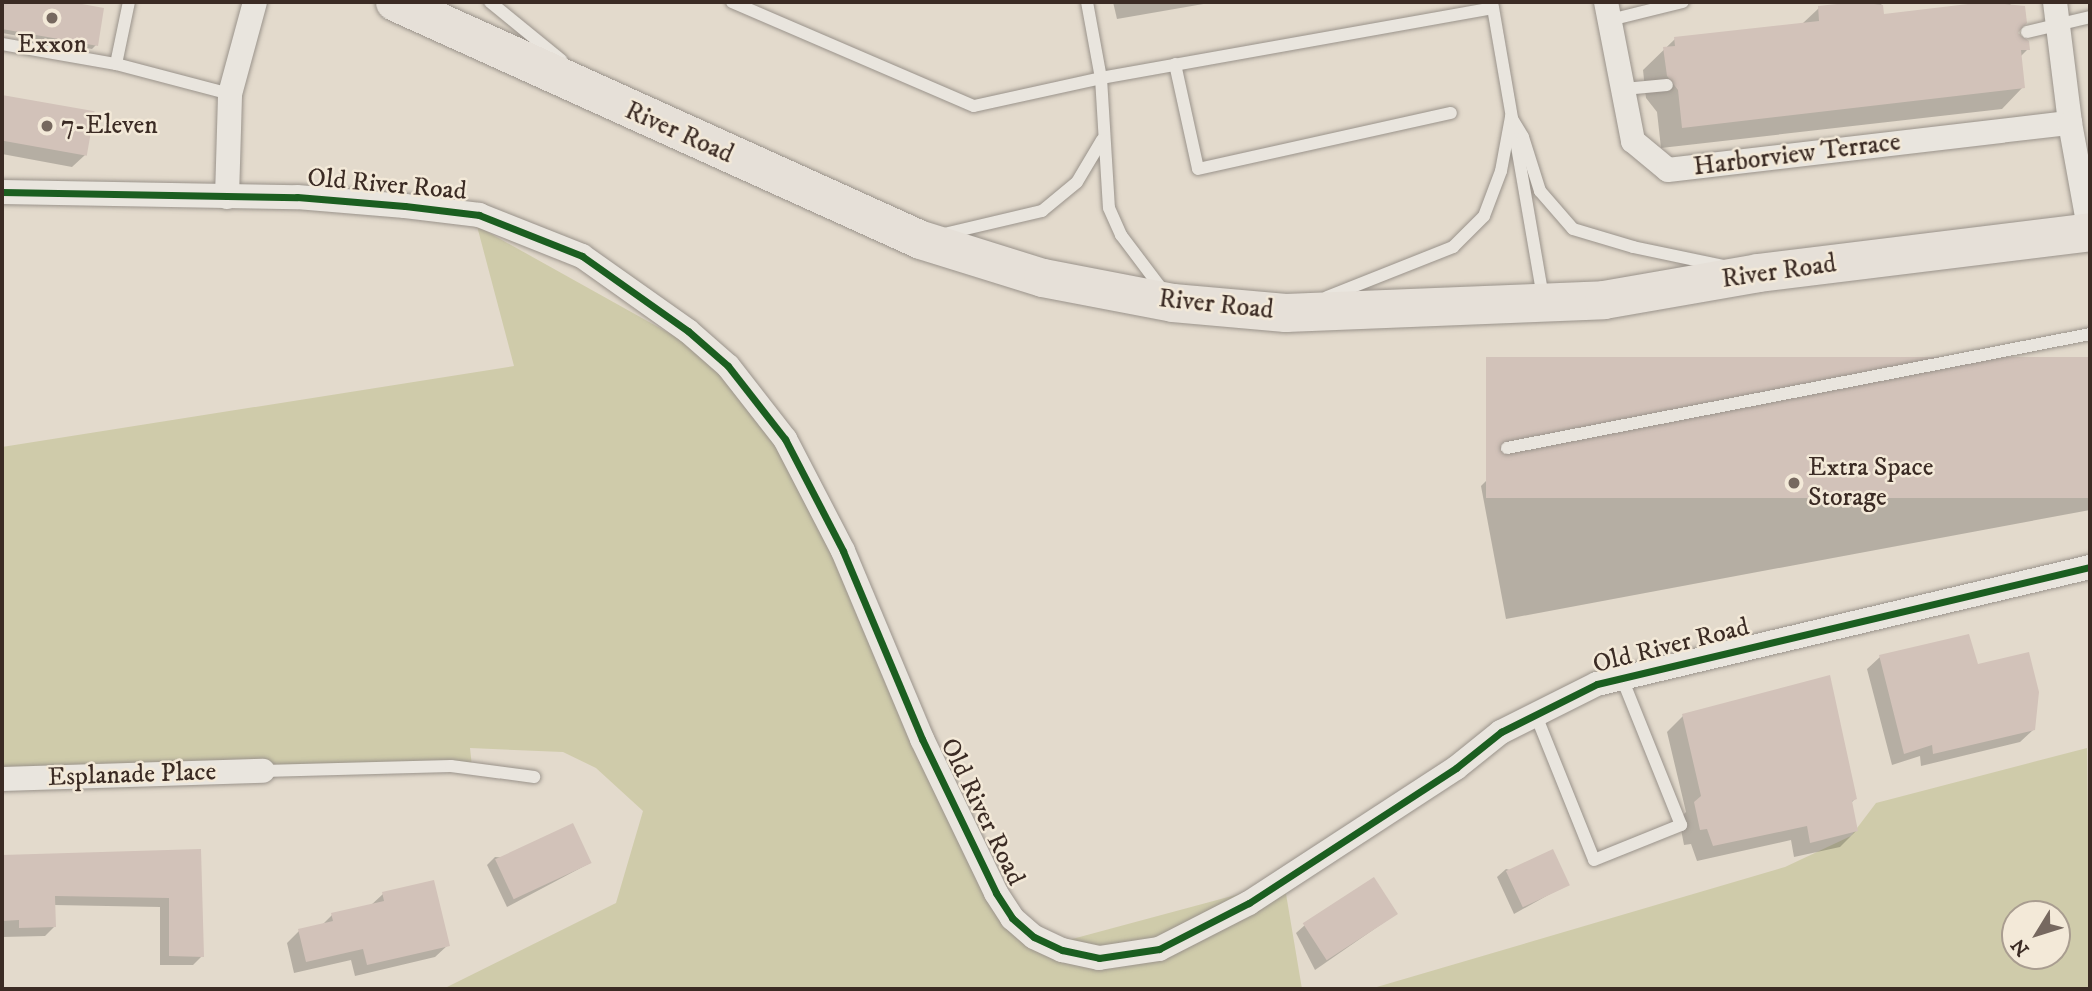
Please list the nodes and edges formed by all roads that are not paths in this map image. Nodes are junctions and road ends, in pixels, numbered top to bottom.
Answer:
1 (129, 2) edge
2 (255, 2) edge
3 (395, 2) edge
4 (490, 2) edge
5 (732, 2) edge
6 (1087, 2) edge
7 (1683, 2) edge
8 (1492, 5) edge
9 (1608, 11) edge
10 (2057, 13) edge
11 (2090, 17) edge
12 (2028, 32) dead end
13 (2, 44) edge
14 (116, 64) junction
15 (1175, 64) junction
16 (1101, 78) junction
17 (1667, 85) dead end
18 (1624, 89) junction
19 (230, 94) junction
20 (613, 103) junction
21 (1451, 113) dead end
22 (1511, 117) junction
23 (2070, 123) junction
24 (1102, 140) junction
25 (2, 192) edge
26 (227, 197) junction
27 (2090, 232) edge
28 (921, 240) junction
29 (1758, 273) junction
30 (1172, 303) junction
31 (1545, 304) junction
32 (1286, 313) junction
33 (2090, 334) edge
34 (1507, 448) dead end
35 (2090, 568) edge
36 (1622, 678) junction
37 (1535, 713) junction
38 (263, 771) joint
39 (534, 777) dead end
40 (2, 779) edge

1 - 14 lane
2 - 19 street
3 - 20 main road, River Road
4 - 20 lane
5 - 16 lane
6 - 16 lane
7 - 9 lane
8 - 15 lane
8 - 22 lane
9 - 18 street, Harborview Terrace
10 - 11 lane
10 - 12 lane
10 - 23 street
13 - 14 lane
14 - 19 lane
15 - 16 lane
15 - 21 lane
16 - 24 lane
17 - 18 lane
18 - 23 street, Harborview Terrace
19 - 26 street
20 - 28 main road, River Road
22 - 29 lane
22 - 31 lane
22 - 32 lane
23 - 27 street
24 - 28 lane
24 - 30 lane
25 - 26 street, Old River Road
26 - 37 street, Old River Road
27 - 29 main road, River Road
28 - 30 main road, River Road
29 - 31 main road, River Road
30 - 32 main road, River Road
31 - 32 main road, River Road
33 - 34 lane
35 - 36 street, Old River Road
36 - 37 street, Old River Road
36 - 37 lane
38 - 39 lane
38 - 40 street, Esplanade Place

